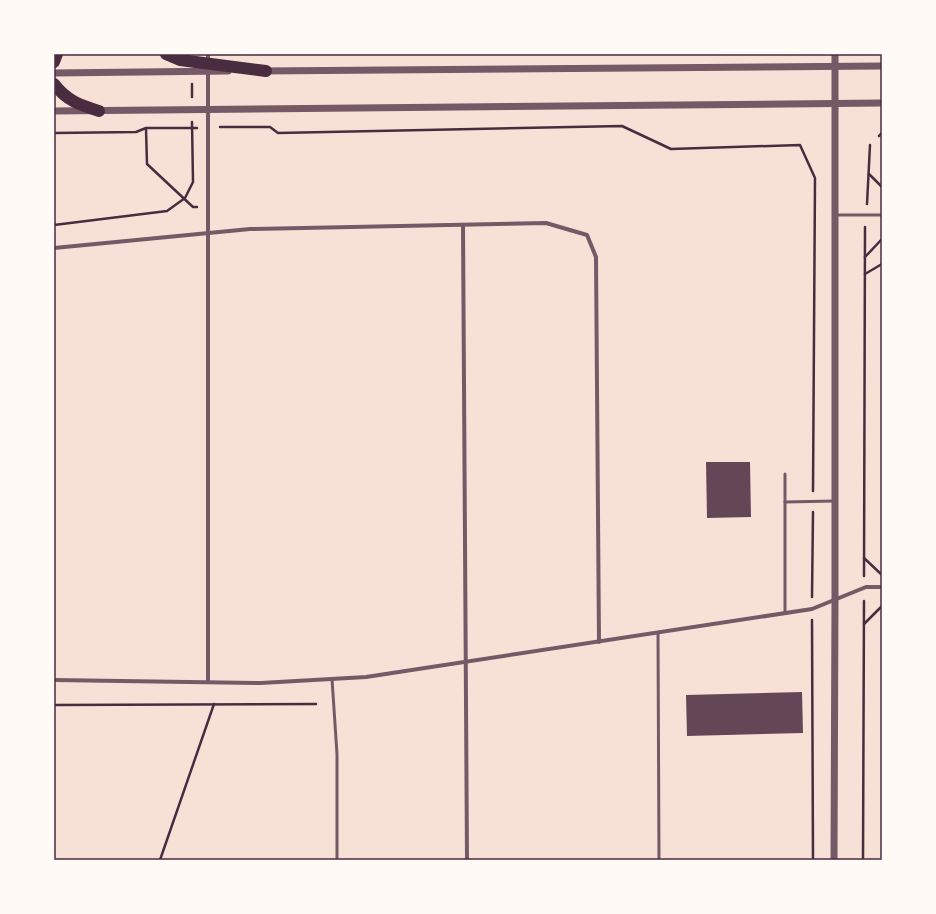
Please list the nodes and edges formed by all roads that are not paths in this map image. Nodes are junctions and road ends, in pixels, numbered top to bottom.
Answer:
1 (57, 54) edge
2 (166, 54) edge
3 (208, 54) edge
4 (835, 54) edge
5 (54, 62) edge
6 (835, 66) junction
7 (882, 66) edge
8 (266, 71) junction
9 (54, 73) edge
10 (54, 84) edge
11 (835, 104) junction
12 (882, 104) edge
13 (54, 111) edge
14 (99, 111) junction
15 (882, 214) edge
16 (835, 215) junction
17 (463, 225) junction
18 (207, 233) junction
19 (54, 248) edge
20 (785, 474) dead end
21 (835, 501) junction
22 (785, 502) junction
23 (882, 587) edge
24 (835, 599) junction
25 (785, 613) junction
26 (658, 633) junction
27 (599, 642) junction
28 (465, 662) junction
29 (332, 679) junction
30 (54, 680) edge
31 (208, 682) junction
32 (337, 860) edge
33 (467, 860) edge
34 (659, 860) edge
35 (834, 860) edge

1 - 5 highway
2 - 8 highway
3 - 18 street
4 - 6 street
6 - 7 street
6 - 8 street
6 - 11 street
8 - 9 street
10 - 14 highway
11 - 12 street
11 - 14 street
11 - 16 street
13 - 14 street
15 - 16 lane
16 - 21 street
17 - 18 street
17 - 27 street
17 - 28 street
18 - 19 street
18 - 31 street
20 - 22 lane
21 - 22 lane
21 - 24 street
22 - 25 lane
23 - 24 street
24 - 25 street
24 - 35 street
25 - 26 street
26 - 27 street
26 - 34 lane
27 - 28 street
28 - 29 street
28 - 33 street
29 - 31 street
29 - 32 lane
30 - 31 street

